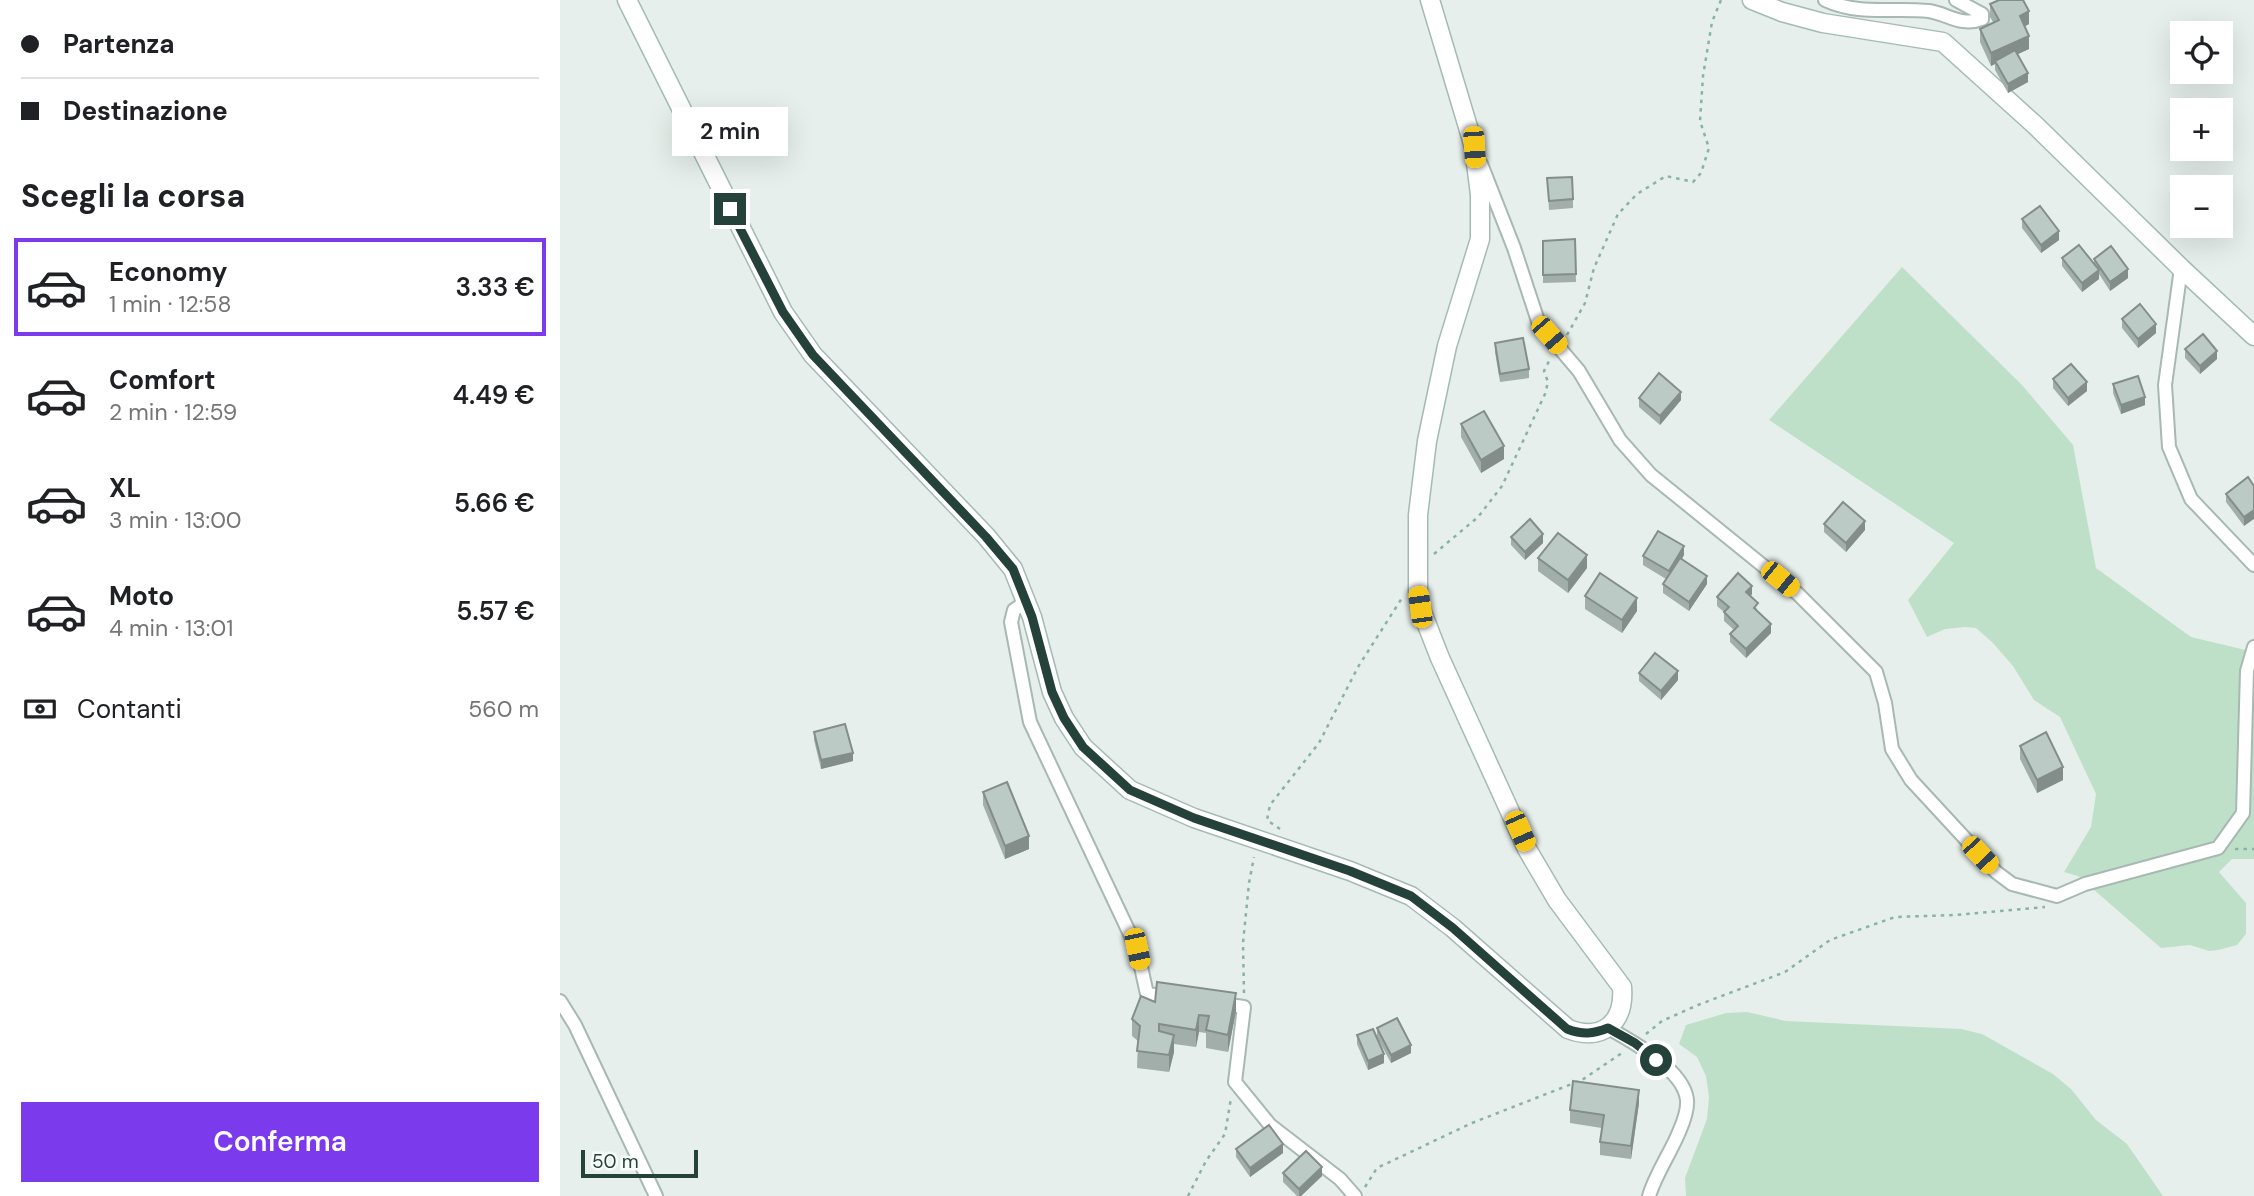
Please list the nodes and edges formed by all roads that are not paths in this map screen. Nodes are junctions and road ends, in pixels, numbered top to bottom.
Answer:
1 (627, 0) edge
2 (1430, 0) edge
3 (1825, 0) edge
4 (1956, 0) edge
5 (1756, 1) edge
6 (1474, 147) junction
7 (2181, 268) junction
8 (2254, 336) edge
9 (2254, 565) edge
10 (1026, 602) junction
11 (2254, 647) edge
12 (1188, 999) edge
13 (560, 1001) edge
14 (1202, 1001) edge
15 (1608, 1028) junction
16 (656, 1196) edge
17 (1357, 1196) edge
18 (1649, 1196) edge

1 - 10 street
2 - 6 street
3 - 4 street
5 - 7 street
6 - 11 street
6 - 15 street
7 - 8 street
7 - 9 street
10 - 12 street
10 - 15 street
13 - 16 street
14 - 17 street
15 - 18 street

